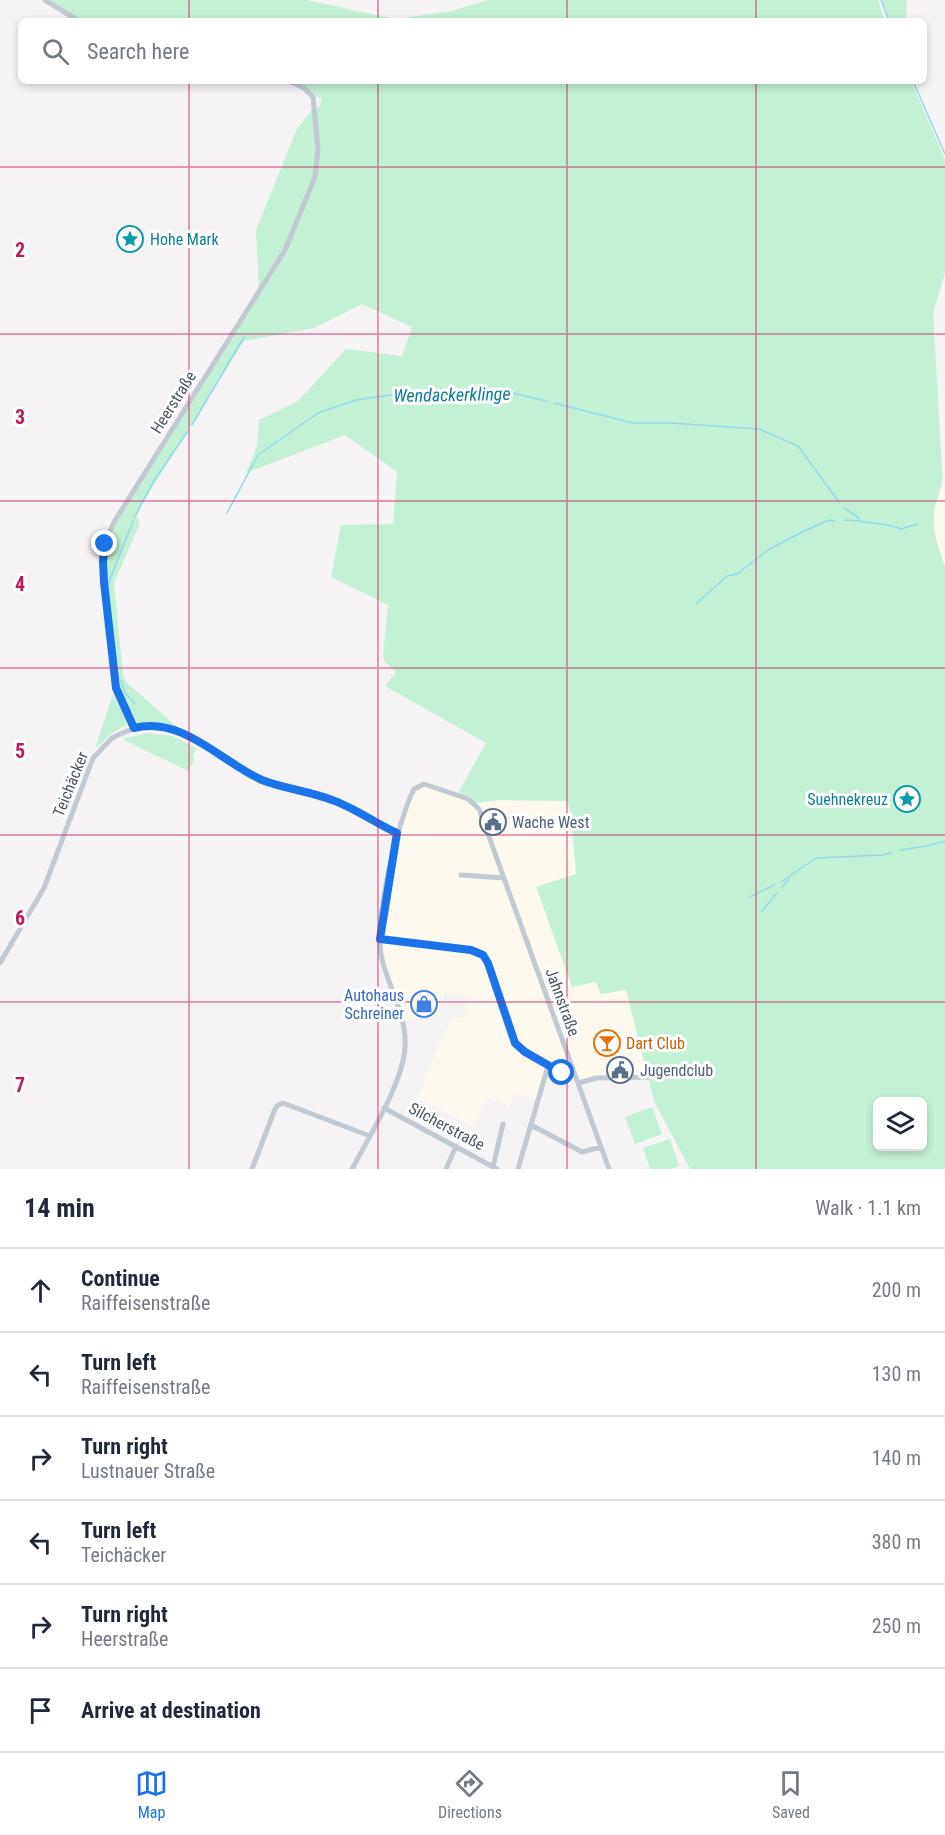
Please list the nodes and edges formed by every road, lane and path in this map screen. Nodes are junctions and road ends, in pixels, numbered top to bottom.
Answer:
1 (45, 0) edge
2 (74, 18) edge
3 (295, 84) edge
4 (134, 728) junction
5 (397, 833) junction
6 (461, 875) dead end
7 (504, 878) junction
8 (380, 939) junction
9 (0, 963) edge
10 (548, 1066) junction
11 (574, 1072) junction
12 (650, 1077) dead end
13 (579, 1083) junction
14 (384, 1108) junction
15 (503, 1124) dead end
16 (531, 1125) junction
17 (370, 1136) junction
18 (456, 1146) junction
19 (601, 1147) junction
20 (495, 1168) edge
21 (252, 1169) edge
22 (352, 1169) edge
23 (446, 1169) edge
24 (518, 1169) edge
25 (609, 1169) edge

1 - 2 street
3 - 4 street, Heerstraße
4 - 5 street, Teichäcker
4 - 9 street, Teichäcker
5 - 7 street, Jahnstraße
5 - 8 street
6 - 7 street
7 - 11 street, Jahnstraße
8 - 10 street
8 - 14 street
10 - 11 street
10 - 16 street
11 - 13 street, Jahnstraße
12 - 13 street
13 - 19 street, Jahnstraße
14 - 17 street
14 - 18 street, Silcherstraße
15 - 20 street
16 - 19 street
16 - 24 street
17 - 21 street
17 - 22 street
18 - 20 street, Silcherstraße
18 - 23 street
19 - 25 street, Jahnstraße

